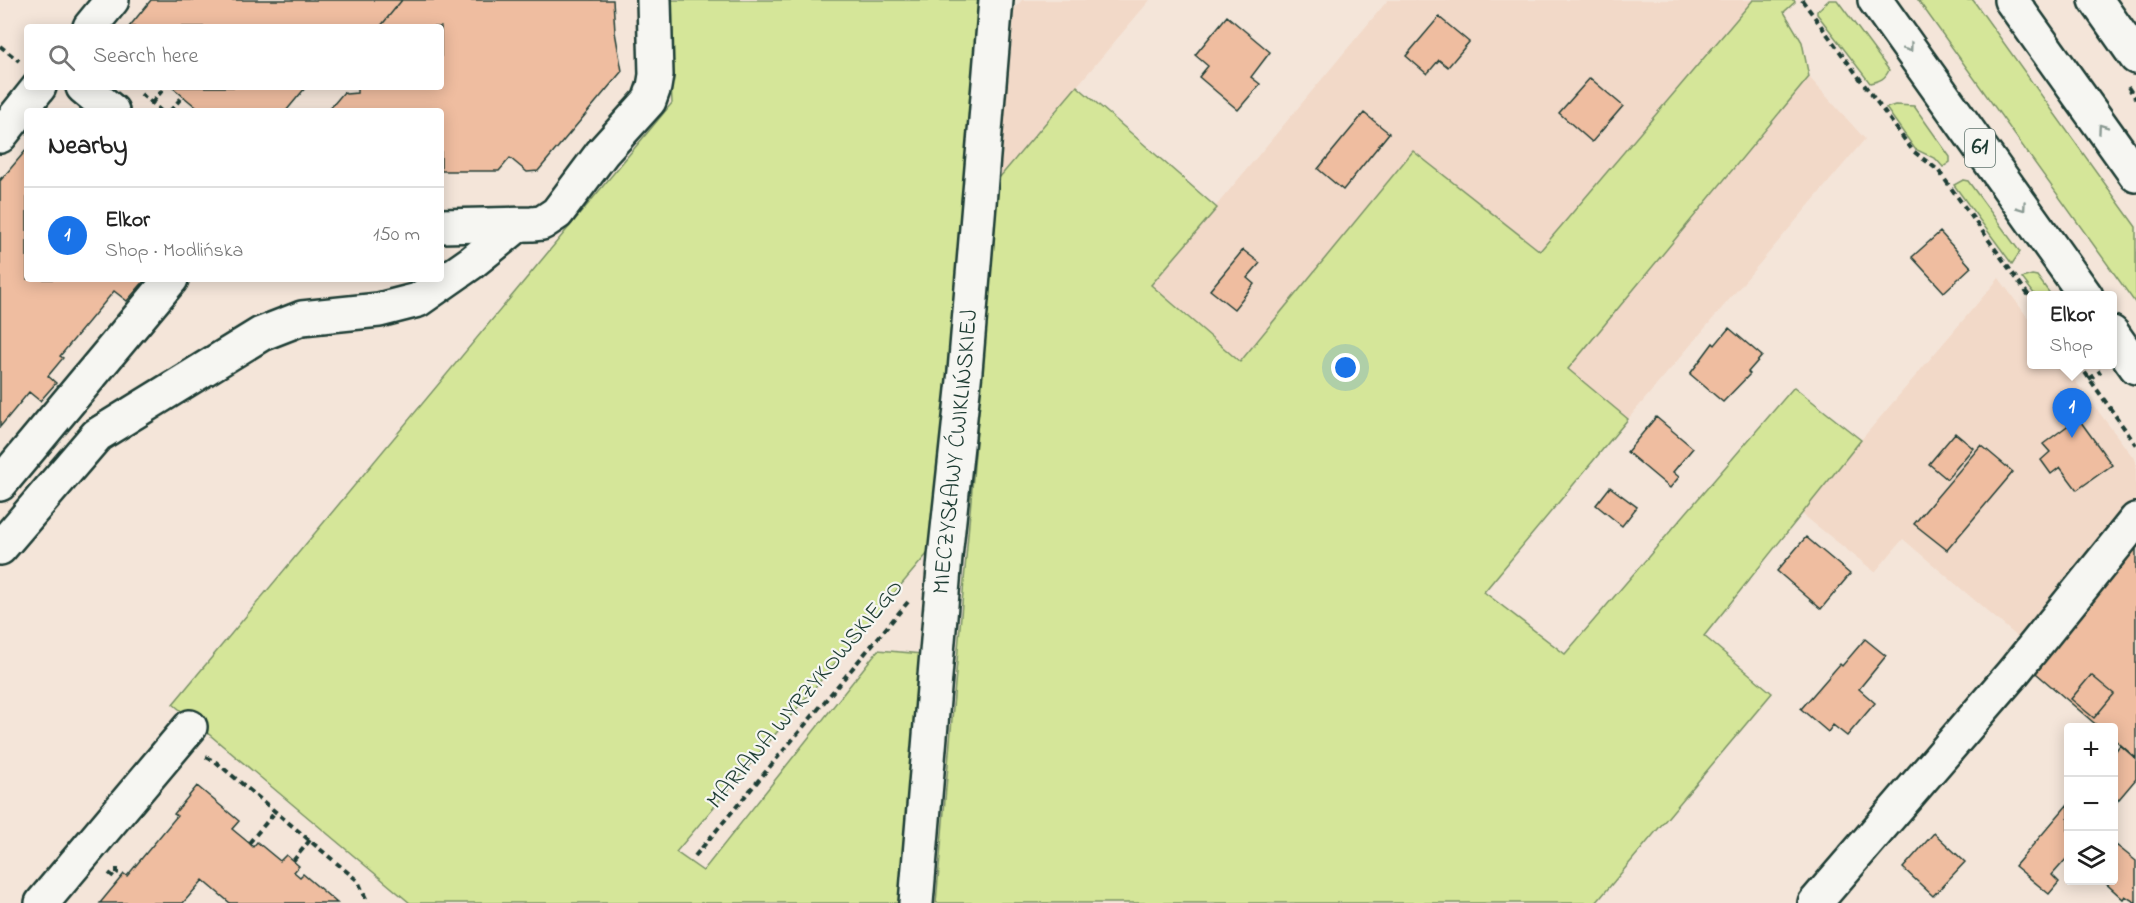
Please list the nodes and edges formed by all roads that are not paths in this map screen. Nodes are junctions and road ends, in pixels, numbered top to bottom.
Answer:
1 (112, 0) edge
2 (654, 0) edge
3 (996, 0) edge
4 (1875, 0) edge
5 (2011, 0) edge
6 (2096, 0) edge
7 (92, 24) edge
8 (2136, 57) edge
9 (37, 90) edge
10 (87, 90) edge
11 (108, 108) edge
12 (0, 136) edge
13 (2136, 176) edge
14 (530, 224) junction
15 (444, 226) edge
16 (168, 282) edge
17 (444, 282) edge
18 (444, 282) edge
19 (2082, 291) edge
20 (2117, 340) edge
21 (2136, 367) edge
22 (0, 484) edge
23 (2136, 520) edge
24 (0, 548) edge
25 (194, 741) road end
26 (42, 903) edge
27 (916, 903) edge
28 (1815, 903) edge

1 - 7 street
2 - 14 street
3 - 27 street, MIECZYSŁAWY ĆWIKLIŃSKIEJ
4 -> 19 street, 61
13 -> 5 street
6 - 8 street
9 - 12 street
10 - 11 street
14 - 15 street
14 - 17 street
16 - 22 street
18 - 24 street
20 - 21 street
23 - 28 street
25 - 26 street

